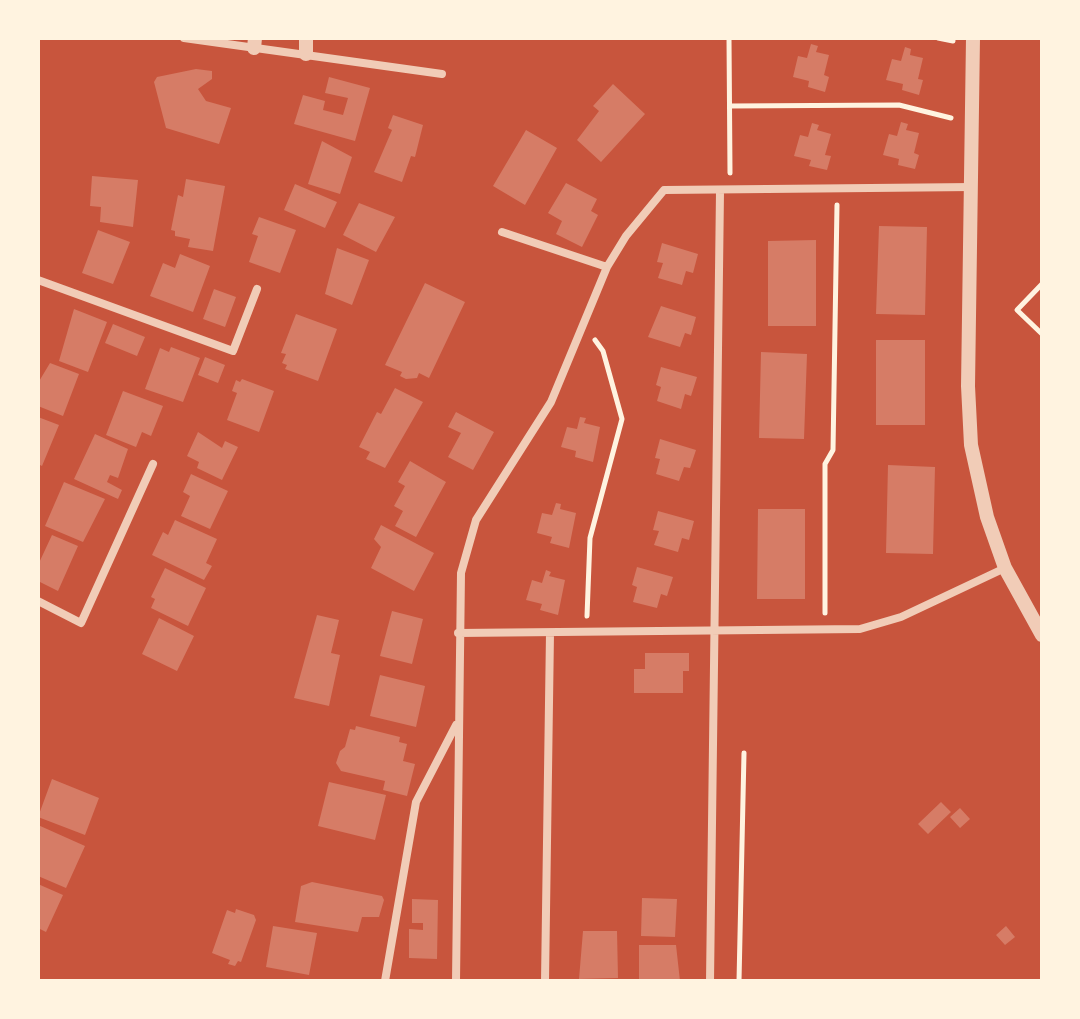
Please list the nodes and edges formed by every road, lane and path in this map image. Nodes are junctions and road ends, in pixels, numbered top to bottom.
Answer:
1 (184, 38) edge
2 (306, 38) edge
3 (729, 38) edge
4 (938, 38) edge
5 (973, 38) edge
6 (953, 41) dead end
7 (254, 43) edge
8 (306, 54) junction
9 (442, 74) dead end
10 (730, 106) junction
11 (951, 118) dead end
12 (973, 187) junction
13 (837, 190) junction
14 (725, 192) junction
15 (502, 232) dead end
16 (607, 267) junction
17 (38, 280) edge
18 (1042, 284) edge
19 (257, 289) dead end
20 (585, 326) junction
21 (1042, 334) edge
22 (153, 464) dead end
23 (1005, 568) junction
24 (38, 601) edge
25 (825, 630) junction
26 (715, 632) junction
27 (458, 633) junction
28 (550, 633) junction
29 (587, 633) junction
30 (1042, 635) edge
31 (458, 721) junction
32 (744, 753) dead end
33 (385, 981) edge
34 (456, 981) edge
35 (545, 981) edge
36 (710, 981) edge
37 (739, 981) edge

1 - 7 street
2 - 8 street
3 - 10 path
4 - 6 path
5 - 12 street
7 - 8 street
8 - 9 street
10 - 11 path
10 - 14 path
12 - 13 street
12 - 23 street
13 - 14 street
13 - 25 path
14 - 16 street
14 - 26 street
15 - 16 street
16 - 20 street
17 - 19 street
18 - 21 path
20 - 27 street
20 - 29 path
22 - 24 street
23 - 25 street
23 - 30 street
25 - 26 street
26 - 29 street
26 - 36 street
27 - 28 street
27 - 31 street
28 - 29 street
28 - 35 street
31 - 33 street
31 - 34 street
32 - 37 path

